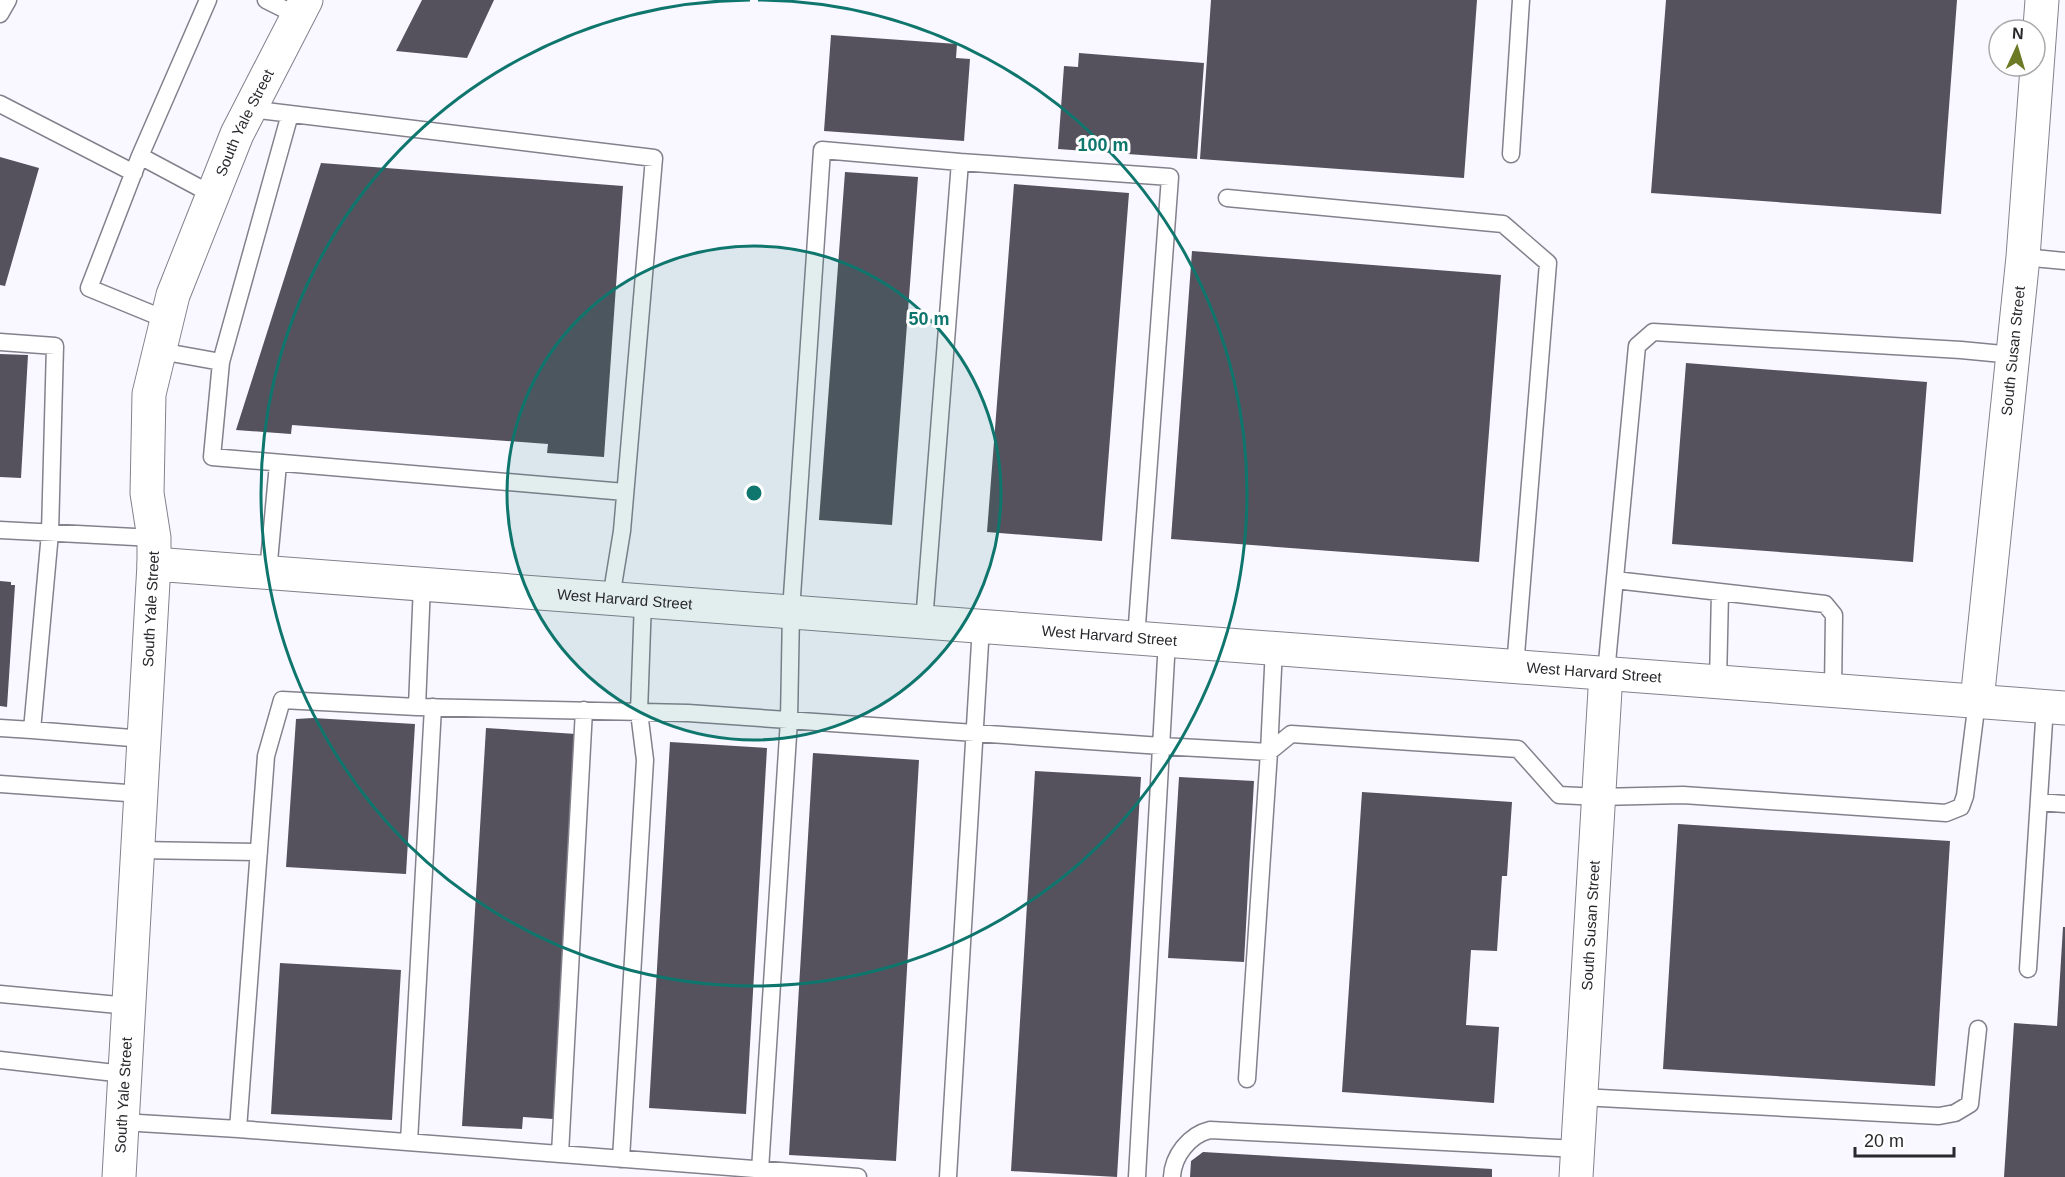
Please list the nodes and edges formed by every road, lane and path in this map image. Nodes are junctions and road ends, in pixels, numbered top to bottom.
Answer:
1 (8, 0) edge
2 (208, 0) edge
3 (266, 0) edge
4 (1521, 0) edge
5 (2042, 0) edge
6 (302, 8) edge
7 (0, 14) edge
8 (0, 104) edge
9 (250, 109) junction
10 (290, 114) junction
11 (1511, 154) dead end
12 (140, 156) junction
13 (960, 162) junction
14 (134, 173) junction
15 (213, 195) junction
16 (1227, 198) dead end
17 (2023, 257) junction
18 (2065, 261) edge
19 (167, 320) junction
20 (0, 342) edge
21 (160, 351) junction
22 (2013, 355) junction
23 (221, 362) junction
24 (278, 464) junction
25 (625, 492) junction
26 (0, 530) edge
27 (50, 533) junction
28 (154, 551) junction
29 (268, 572) junction
30 (1615, 580) junction
31 (422, 584) junction
32 (1720, 592) junction
33 (611, 598) junction
34 (643, 601) junction
35 (791, 612) junction
36 (924, 622) junction
37 (981, 626) junction
38 (1151, 639) junction
39 (1274, 648) junction
40 (1515, 666) junction
41 (1606, 674) junction
42 (1718, 682) junction
43 (1833, 690) junction
44 (1977, 701) junction
45 (425, 707) junction
46 (2055, 707) edge
47 (584, 711) junction
48 (639, 712) junction
49 (789, 720) junction
50 (0, 728) edge
51 (32, 730) junction
52 (975, 733) junction
53 (144, 739) junction
54 (1161, 746) junction
55 (1269, 752) junction
56 (0, 784) edge
57 (141, 794) junction
58 (1599, 797) junction
59 (2039, 802) junction
60 (2065, 804) edge
61 (138, 850) junction
62 (259, 852) junction
63 (2028, 969) dead end
64 (0, 994) edge
65 (129, 1006) junction
66 (1978, 1029) dead end
67 (0, 1060) edge
68 (124, 1074) junction
69 (1247, 1079) dead end
70 (1581, 1096) junction
71 (122, 1122) junction
72 (238, 1129) junction
73 (409, 1142) junction
74 (560, 1154) junction
75 (621, 1159) junction
76 (1577, 1163) edge
77 (760, 1170) junction
78 (119, 1177) edge
79 (858, 1177) edge
80 (948, 1177) edge
81 (1137, 1177) edge
82 (1172, 1177) edge

1 - 7 lane
2 - 12 lane
3 - 6 lane
4 - 11 lane
5 - 17 street, South Susan Street
6 - 9 street, South Yale Street
8 - 14 lane
9 - 10 lane
9 - 15 street, South Yale Street
10 - 23 lane
10 - 25 lane
12 - 14 lane
12 - 15 lane
13 - 35 lane
13 - 36 lane
13 - 38 lane
14 - 19 lane
15 - 19 street, South Yale Street
16 - 40 lane
17 - 18 lane
17 - 22 street, South Susan Street
19 - 21 street, South Yale Street
20 - 27 lane
21 - 23 lane
21 - 28 street, South Yale Street
22 - 30 lane
22 - 44 street, South Susan Street
23 - 24 lane
24 - 25 lane
24 - 29 lane
25 - 33 lane
26 - 27 lane
27 - 28 lane
27 - 51 lane
28 - 29 street, West Harvard Street
28 - 53 street, South Yale Street
29 - 31 street, West Harvard Street
30 - 32 lane
30 - 41 lane
31 - 33 street, West Harvard Street
31 - 45 lane
32 - 42 lane
32 - 43 lane
33 - 34 street, West Harvard Street
34 - 35 street, West Harvard Street
34 - 48 lane
35 - 36 street, West Harvard Street
35 - 49 lane
36 - 37 street, West Harvard Street
37 - 38 street, West Harvard Street
37 - 52 lane
38 - 39 street, West Harvard Street
38 - 54 lane
39 - 40 street, West Harvard Street
39 - 55 lane
40 - 41 street, West Harvard Street
41 - 42 street, West Harvard Street
41 - 58 street, South Susan Street
42 - 43 street, West Harvard Street
43 - 44 street, West Harvard Street
44 - 46 street, West Harvard Street
44 - 58 lane
45 - 47 lane
45 - 62 lane
45 - 73 lane
46 - 59 lane
47 - 48 lane
47 - 74 lane
48 - 49 lane
48 - 75 lane
49 - 52 lane
49 - 77 lane
50 - 51 lane
51 - 53 lane
52 - 54 lane
52 - 80 lane
53 - 57 street, South Yale Street
54 - 55 lane
54 - 81 lane
55 - 58 lane
55 - 69 lane
56 - 57 lane
57 - 61 street, South Yale Street
58 - 70 street, South Susan Street
59 - 60 lane
59 - 63 lane
61 - 62 lane
61 - 65 street, South Yale Street
62 - 72 lane
64 - 65 lane
65 - 68 street, South Yale Street
66 - 70 lane
67 - 68 lane
68 - 71 street, South Yale Street
70 - 76 street, South Susan Street
71 - 72 lane
71 - 78 street, South Yale Street
72 - 73 lane
73 - 74 lane
74 - 75 lane
75 - 77 lane
76 - 82 lane
77 - 79 lane

